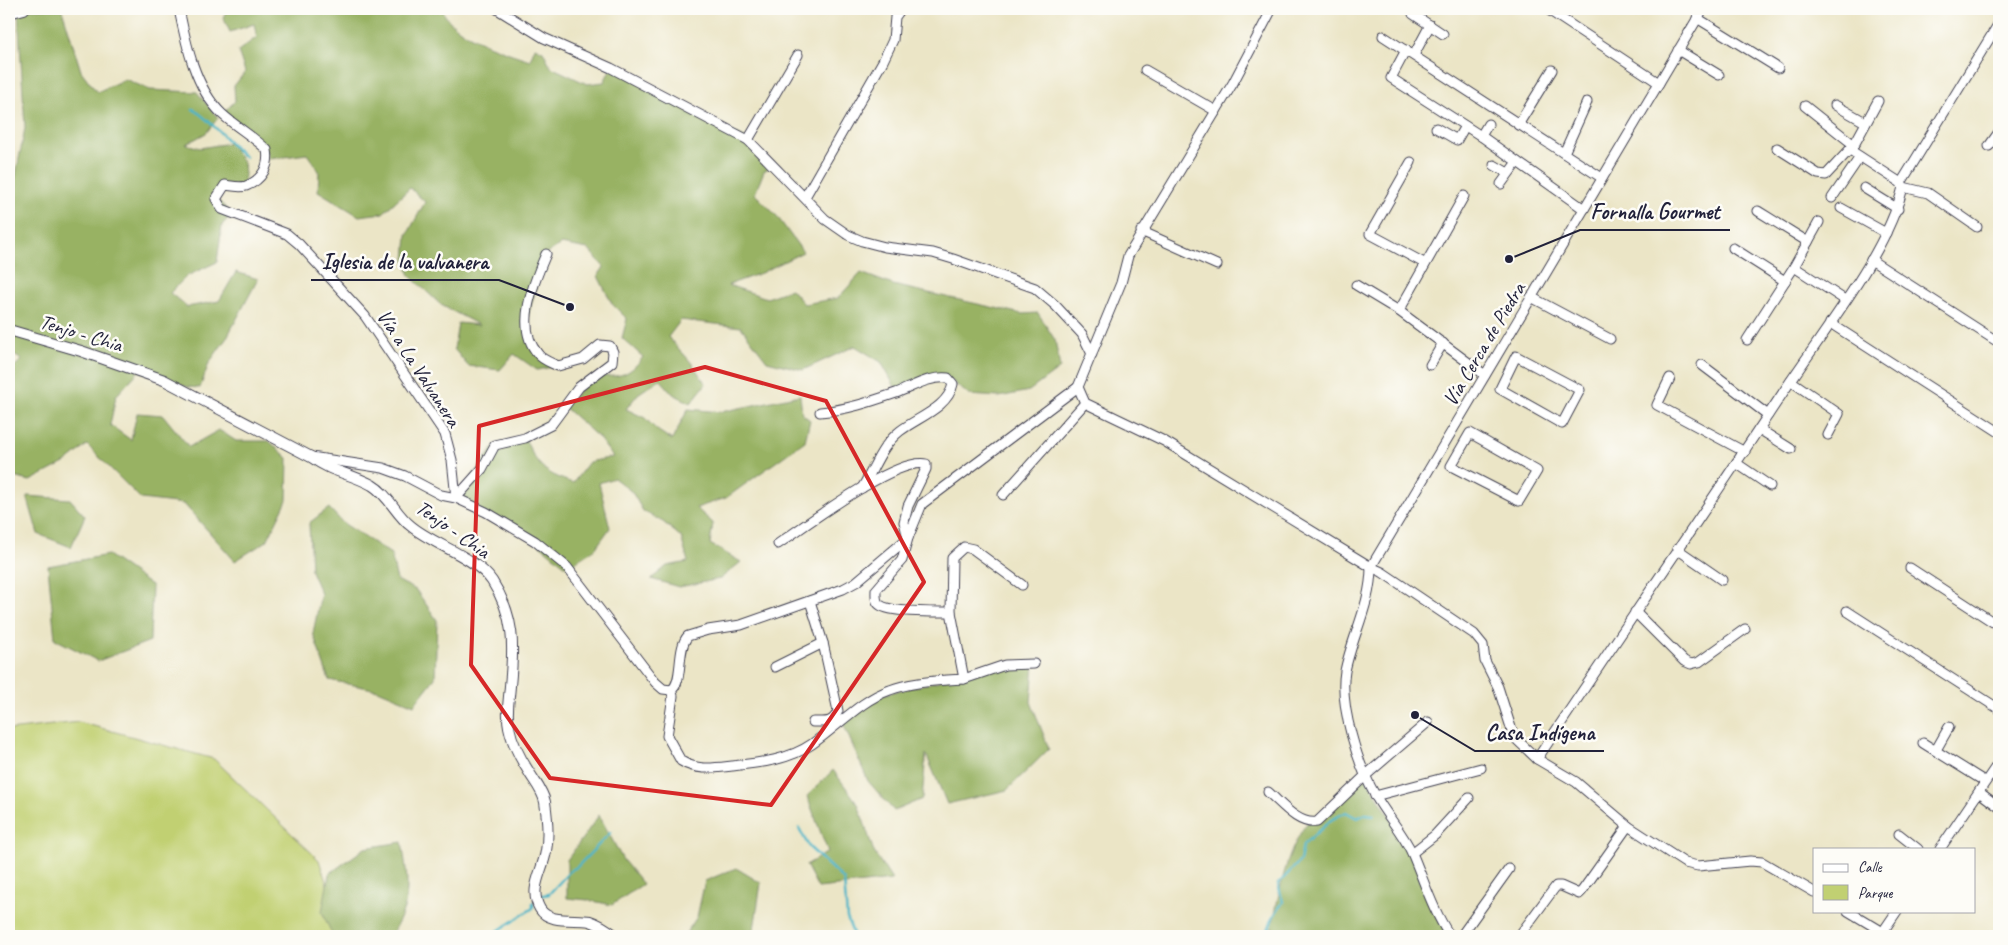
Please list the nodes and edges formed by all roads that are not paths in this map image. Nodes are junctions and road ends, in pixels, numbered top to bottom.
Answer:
1 (24, 9) edge
2 (179, 9) edge
3 (497, 9) edge
4 (901, 9) edge
5 (1272, 9) edge
6 (1703, 9) edge
7 (1552, 10) edge
8 (9, 13) edge
9 (1413, 14) dead end
10 (1697, 18) junction
11 (1999, 25) edge
12 (1430, 26) junction
13 (1443, 34) dead end
14 (1383, 36) dead end
15 (1678, 50) junction
16 (1410, 52) junction
17 (798, 55) dead end
18 (1778, 68) dead end
19 (1145, 70) dead end
20 (1552, 70) dead end
21 (1719, 75) dead end
22 (1659, 82) junction
23 (1878, 101) dead end
24 (1586, 102) dead end
25 (1834, 105) dead end
26 (1805, 106) dead end
27 (1216, 111) junction
28 (1865, 122) junction
29 (1488, 124) dead end
30 (1518, 125) junction
31 (1466, 126) junction
32 (1436, 128) dead end
33 (1999, 132) edge
34 (1481, 136) junction
35 (748, 140) junction
36 (1989, 146) dead end
37 (1777, 148) dead end
38 (1852, 148) junction
39 (1564, 153) junction
40 (1860, 157) junction
41 (1411, 162) dead end
42 (1517, 162) junction
43 (1494, 165) dead end
44 (1508, 173) junction
45 (1602, 178) junction
46 (1501, 184) dead end
47 (1902, 185) junction
48 (1864, 188) dead end
49 (1464, 196) dead end
50 (805, 197) junction
51 (1832, 198) dead end
52 (1841, 208) dead end
53 (1584, 209) junction
54 (1898, 209) junction
55 (1758, 211) dead end
56 (1819, 222) dead end
57 (1976, 227) dead end
58 (1141, 231) junction
59 (1886, 233) junction
60 (1808, 242) junction
61 (1732, 248) dead end
62 (546, 254) dead end
63 (1870, 260) junction
64 (1424, 263) junction
65 (1217, 265) dead end
66 (1794, 267) junction
67 (1785, 281) junction
68 (1356, 285) dead end
69 (1531, 297) junction
70 (1845, 300) junction
71 (1399, 311) junction
72 (1830, 323) junction
73 (9, 330) edge
74 (1082, 334) junction
75 (1098, 339) junction
76 (1610, 339) dead end
77 (1747, 340) dead end
78 (1995, 340) dead end
79 (1443, 343) junction
80 (1092, 354) junction
81 (1497, 356) junction
82 (1430, 364) dead end
83 (1511, 364) junction
84 (1702, 365) dead end
85 (1485, 375) junction
86 (1670, 378) dead end
87 (1791, 381) junction
88 (1078, 387) junction
89 (1085, 403) junction
90 (820, 412) dead end
91 (1768, 415) junction
92 (1759, 429) junction
93 (1999, 432) edge
94 (1828, 434) dead end
95 (1445, 442) junction
96 (1791, 449) dead end
97 (1461, 450) junction
98 (1745, 452) junction
99 (311, 456) junction
100 (1736, 463) junction
101 (1770, 486) dead end
102 (861, 490) junction
103 (1003, 495) dead end
104 (456, 498) junction
105 (908, 538) junction
106 (778, 544) dead end
107 (1676, 549) junction
108 (1371, 567) junction
109 (1910, 568) dead end
110 (1722, 580) dead end
111 (1022, 585) dead end
112 (810, 601) junction
113 (1847, 611) dead end
114 (951, 612) junction
115 (1635, 612) junction
116 (1999, 626) edge
117 (1745, 629) dead end
118 (823, 643) junction
119 (1034, 664) dead end
120 (774, 667) dead end
121 (964, 679) junction
122 (671, 690) junction
123 (1999, 709) edge
124 (813, 722) dead end
125 (1428, 722) dead end
126 (1949, 727) dead end
127 (1923, 743) dead end
128 (1936, 750) junction
129 (1537, 758) junction
130 (1481, 768) dead end
131 (1998, 768) edge
132 (1365, 776) junction
133 (1984, 781) junction
134 (1268, 792) dead end
135 (1979, 792) junction
136 (1376, 796) junction
137 (1469, 798) dead end
138 (1999, 807) edge
139 (1628, 826) junction
140 (1899, 834) dead end
141 (1917, 848) edge
142 (1941, 848) edge
143 (1412, 853) junction
144 (1509, 869) dead end
145 (1813, 891) edge
146 (1849, 912) edge
147 (1896, 912) edge
148 (1882, 934) edge
149 (616, 936) edge
150 (1450, 936) edge
151 (1461, 936) edge
152 (1519, 936) edge

1 - 8 street
2 - 104 street, Vía a La Valvanera
3 - 35 street
4 - 50 street
5 - 27 street
6 - 10 street, Vía Cerca de Piedra
7 - 22 street
9 - 12 street
10 - 15 street, Vía Cerca de Piedra
10 - 18 street
11 - 47 street
12 - 13 street
12 - 16 street
14 - 16 street
15 - 21 street
15 - 22 street, Vía Cerca de Piedra
16 - 30 street
16 - 31 street
17 - 35 street
19 - 27 street
20 - 30 street
22 - 45 street, Vía Cerca de Piedra
23 - 28 street
24 - 39 street
25 - 28 street
26 - 38 street
27 - 58 street
28 - 38 street
29 - 34 street
30 - 39 street
31 - 32 street
31 - 34 street
33 - 36 street
34 - 42 street
35 - 50 street
37 - 38 street
38 - 40 street
39 - 45 street
40 - 47 street
40 - 51 street
41 - 64 street
42 - 44 street
42 - 53 street
43 - 44 street
44 - 46 street
45 - 53 street, Vía Cerca de Piedra
47 - 54 street
47 - 57 street
48 - 54 street
49 - 64 street
50 - 74 street
52 - 59 street
53 - 69 street, Vía Cerca de Piedra
54 - 59 street
55 - 60 street
56 - 60 street
58 - 65 street
58 - 75 street
59 - 63 street
60 - 66 street
61 - 67 street
62 - 104 street
63 - 70 street
63 - 78 street
64 - 71 street
66 - 67 street
66 - 70 street
67 - 77 street
68 - 71 street
69 - 76 street
69 - 81 street, Vía Cerca de Piedra
70 - 72 street
71 - 79 street
72 - 87 street
72 - 93 street
73 - 99 street, Tenjo - Chia
74 - 75 street
74 - 80 street
75 - 80 street
79 - 82 street
79 - 85 street
80 - 88 street
81 - 83 street
81 - 85 street, Vía Cerca de Piedra
83 - 83 street
84 - 91 street
85 - 95 street, Vía Cerca de Piedra
86 - 98 street
87 - 91 street
87 - 94 street
88 - 89 street
88 - 105 street
89 - 103 street
89 - 108 street
90 - 102 street
91 - 92 street
92 - 96 street
92 - 98 street
95 - 97 street
95 - 108 street, Vía Cerca de Piedra
97 - 97 street
98 - 100 street
99 - 104 street
99 - 149 street, Tenjo - Chia
100 - 101 street
100 - 107 street
102 - 105 street
102 - 106 street
104 - 122 street
105 - 112 street
105 - 114 street
107 - 110 street
107 - 115 street
108 - 129 street
108 - 132 street
109 - 116 street
111 - 114 street
112 - 118 street
112 - 122 street
113 - 123 street
114 - 121 street
115 - 117 street
115 - 129 street
118 - 120 street
118 - 124 street
119 - 121 street
121 - 122 street
125 - 132 street
126 - 128 street
127 - 128 street
128 - 133 street
129 - 139 street
130 - 136 street
131 - 133 street
132 - 134 street
132 - 136 street
133 - 135 street
135 - 138 street
135 - 142 street
136 - 143 street
137 - 143 street
139 - 145 street
139 - 152 street
140 - 141 street
143 - 150 street
144 - 151 street
146 - 148 street
147 - 148 street

